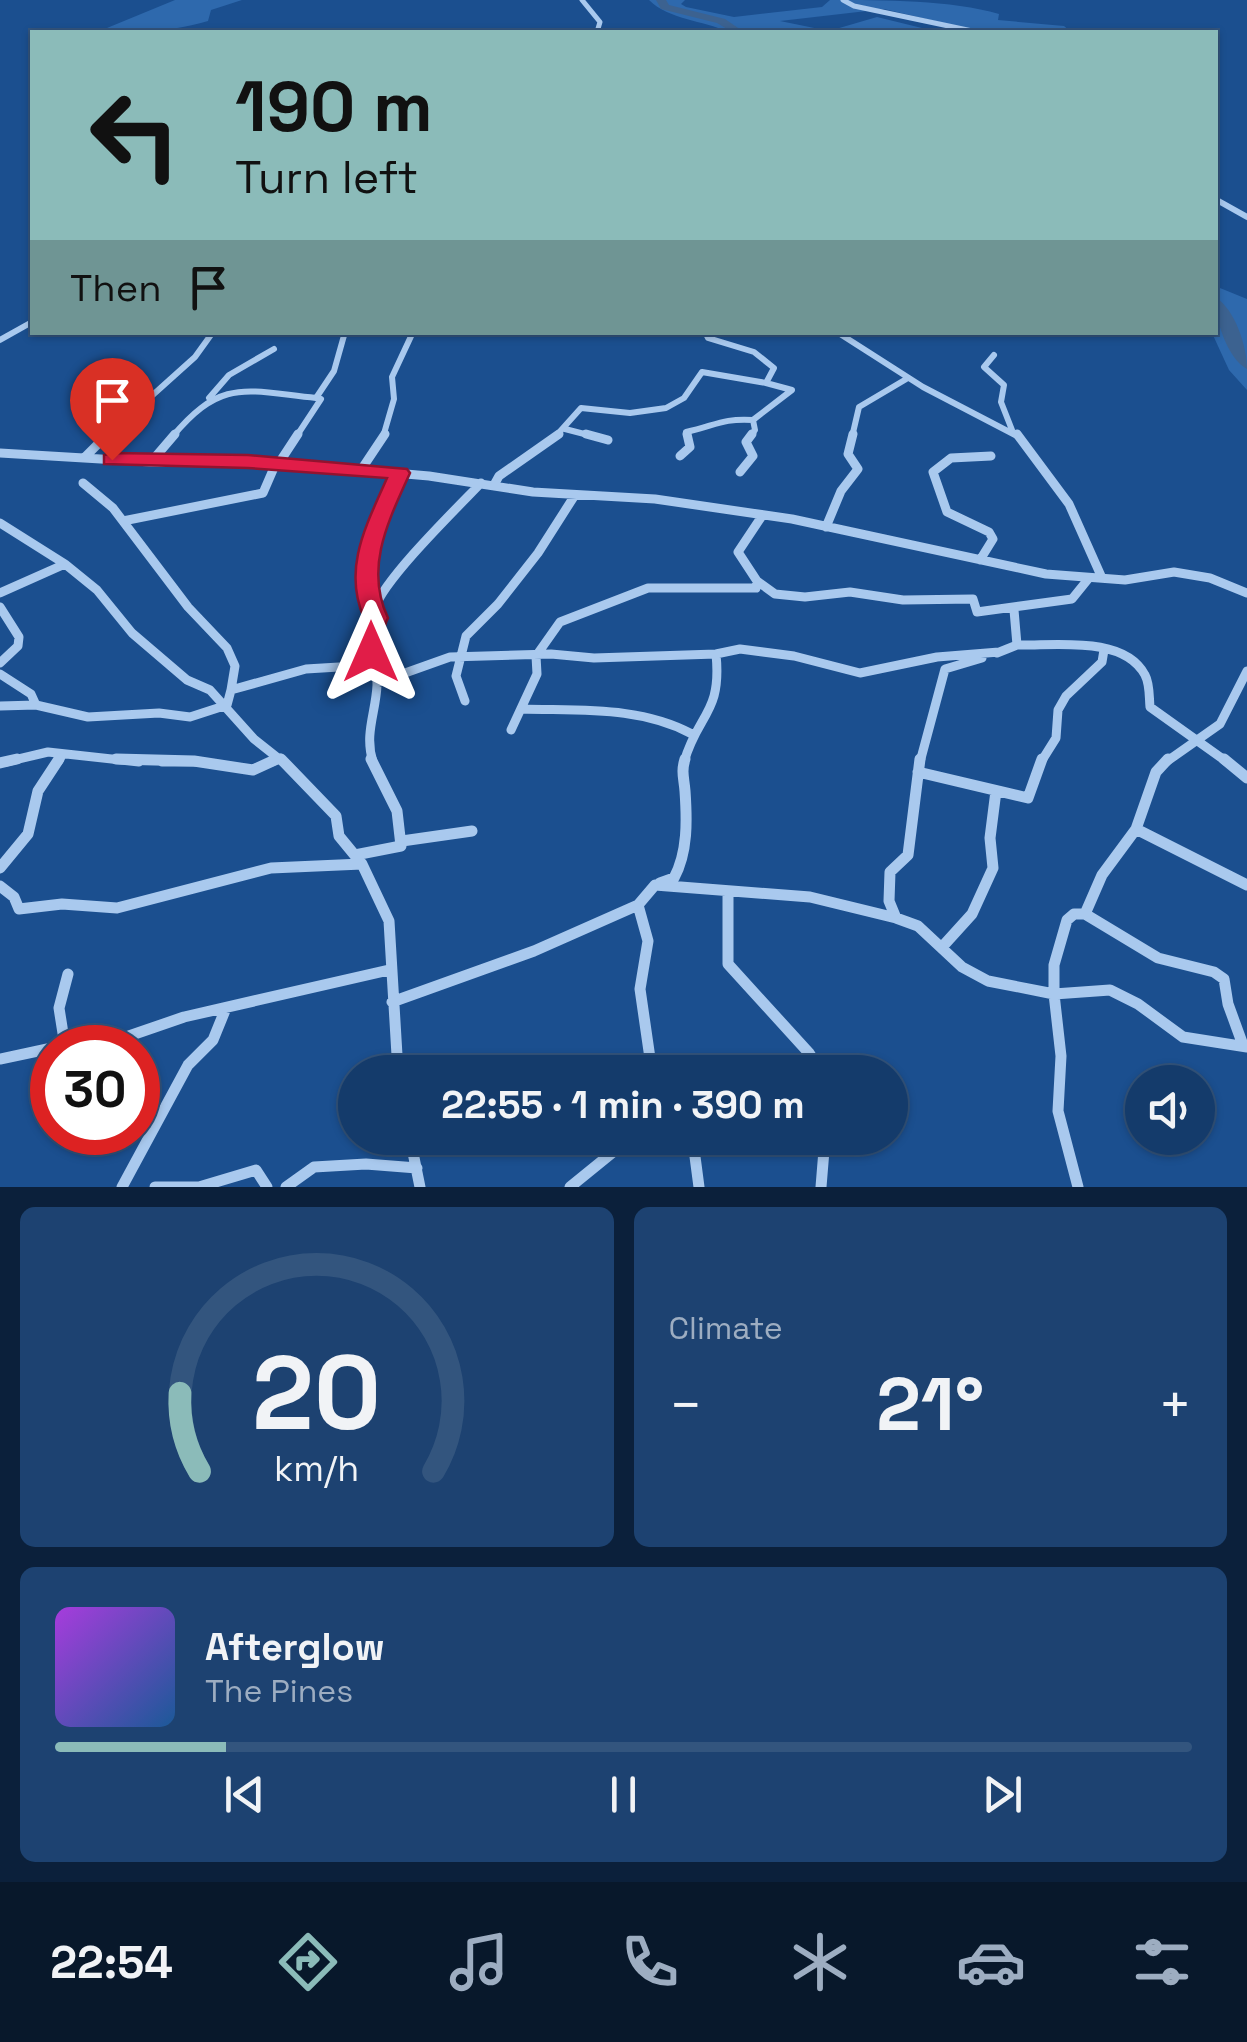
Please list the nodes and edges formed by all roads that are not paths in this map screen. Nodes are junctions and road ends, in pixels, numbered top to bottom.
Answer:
1 (582, 0) edge
2 (844, 0) edge
3 (598, 30) edge
4 (967, 30) edge
5 (1218, 201) edge
6 (1247, 217) edge
7 (30, 323) edge
8 (211, 335) edge
9 (344, 335) edge
10 (412, 335) edge
11 (706, 335) edge
12 (843, 335) edge
13 (0, 340) edge
14 (274, 349) dead end
15 (994, 356) dead end
16 (908, 378) junction
17 (766, 382) junction
18 (316, 398) junction
19 (207, 401) junction
20 (753, 420) junction
21 (565, 429) junction
22 (1012, 430) junction
23 (608, 440) dead end
24 (0, 453) edge
25 (680, 456) dead end
26 (991, 456) dead end
27 (84, 458) junction
28 (152, 462) junction
29 (278, 463) junction
30 (361, 470) junction
31 (740, 472) dead end
32 (400, 473) junction
33 (481, 483) junction
34 (83, 484) dead end
35 (494, 486) junction
36 (575, 495) junction
37 (762, 516) junction
38 (123, 521) junction
39 (0, 524) edge
40 (826, 526) junction
41 (980, 560) junction
42 (66, 564) junction
43 (1088, 578) junction
44 (1102, 578) junction
45 (757, 581) junction
46 (0, 593) edge
47 (1247, 593) edge
48 (0, 607) edge
49 (374, 610) junction
50 (1014, 610) junction
51 (1017, 645) junction
52 (1104, 650) junction
53 (999, 652) junction
54 (716, 654) junction
55 (536, 656) junction
56 (460, 658) junction
57 (0, 664) edge
58 (372, 665) junction
59 (1247, 671) edge
60 (0, 674) edge
61 (377, 683) junction
62 (231, 690) junction
63 (466, 701) dead end
64 (227, 705) junction
65 (0, 706) edge
66 (36, 706) junction
67 (522, 709) junction
68 (510, 730) dead end
69 (692, 734) junction
70 (1199, 738) junction
71 (62, 755) junction
72 (280, 758) junction
73 (0, 763) edge
74 (918, 772) junction
75 (1247, 778) edge
76 (996, 791) junction
77 (472, 830) dead end
78 (1136, 830) junction
79 (402, 841) junction
80 (359, 859) junction
81 (0, 868) edge
82 (655, 885) junction
83 (1247, 885) edge
84 (0, 886) edge
85 (728, 891) junction
86 (638, 905) junction
87 (1085, 914) junction
88 (896, 918) junction
89 (943, 946) junction
90 (389, 970) junction
91 (68, 974) dead end
92 (1054, 994) junction
93 (392, 1002) junction
94 (226, 1008) junction
95 (59, 1025) edge
96 (160, 1027) edge
97 (1245, 1046) edge
98 (30, 1053) edge
99 (397, 1055) edge
100 (647, 1055) edge
101 (810, 1055) edge
102 (0, 1059) edge
103 (414, 1155) edge
104 (609, 1155) edge
105 (698, 1155) edge
106 (823, 1155) edge
107 (417, 1168) junction
108 (122, 1187) edge
109 (155, 1187) edge
110 (268, 1187) edge
111 (286, 1187) edge
112 (420, 1187) edge
113 (570, 1187) edge
114 (699, 1187) edge
115 (821, 1187) edge
116 (1078, 1187) edge

1 - 3 street
2 - 4 street
5 - 6 street
7 - 13 street
8 - 27 street
9 - 18 street
10 - 30 street
11 - 17 street
12 - 16 street
14 - 19 street
15 - 22 street
16 - 22 street
16 - 40 street
17 - 20 street
17 - 21 street
18 - 19 street
18 - 29 street
19 - 28 street
20 - 25 street
20 - 31 street
21 - 23 street
21 - 35 street
22 - 44 street
24 - 27 street
26 - 41 street
27 - 28 street
28 - 29 street
29 - 30 street
29 - 38 street
30 - 32 street
32 - 33 street
32 - 49 street
33 - 35 street
33 - 49 street
34 - 38 street
35 - 36 street
36 - 37 street
36 - 56 street
37 - 40 street
37 - 45 street
38 - 62 street
39 - 42 street
40 - 41 street
41 - 43 street
42 - 46 street
42 - 64 street
43 - 44 street
43 - 50 street
44 - 47 street
45 - 50 street
45 - 55 street
48 - 57 street
49 - 58 street
50 - 51 street
51 - 52 street
51 - 53 street
52 - 70 street
52 - 76 street
53 - 54 street
53 - 74 street
54 - 55 street
54 - 69 street
55 - 56 street
55 - 67 street
56 - 61 street
56 - 63 street
58 - 61 street
58 - 62 street
59 - 70 street
60 - 66 street
61 - 79 street
62 - 64 street
64 - 66 street
64 - 72 street
65 - 66 street
67 - 68 street
67 - 69 street
69 - 82 street
70 - 75 street
70 - 78 street
71 - 72 street
71 - 73 street
71 - 81 street
72 - 80 street
74 - 76 street
74 - 88 street
76 - 89 street
77 - 79 street
78 - 83 street
78 - 87 street
79 - 80 street
80 - 84 street
80 - 90 street
82 - 85 street
82 - 86 street
85 - 88 street
85 - 101 street
86 - 93 street
86 - 100 street
87 - 92 street
87 - 97 street
88 - 89 street
89 - 92 street
90 - 93 street
90 - 94 street
91 - 95 street
92 - 97 street
92 - 116 street
93 - 99 street
94 - 96 street
94 - 108 street
98 - 102 street
103 - 107 street
104 - 113 street
105 - 114 street
106 - 115 street
107 - 111 street
107 - 112 street
109 - 110 street

